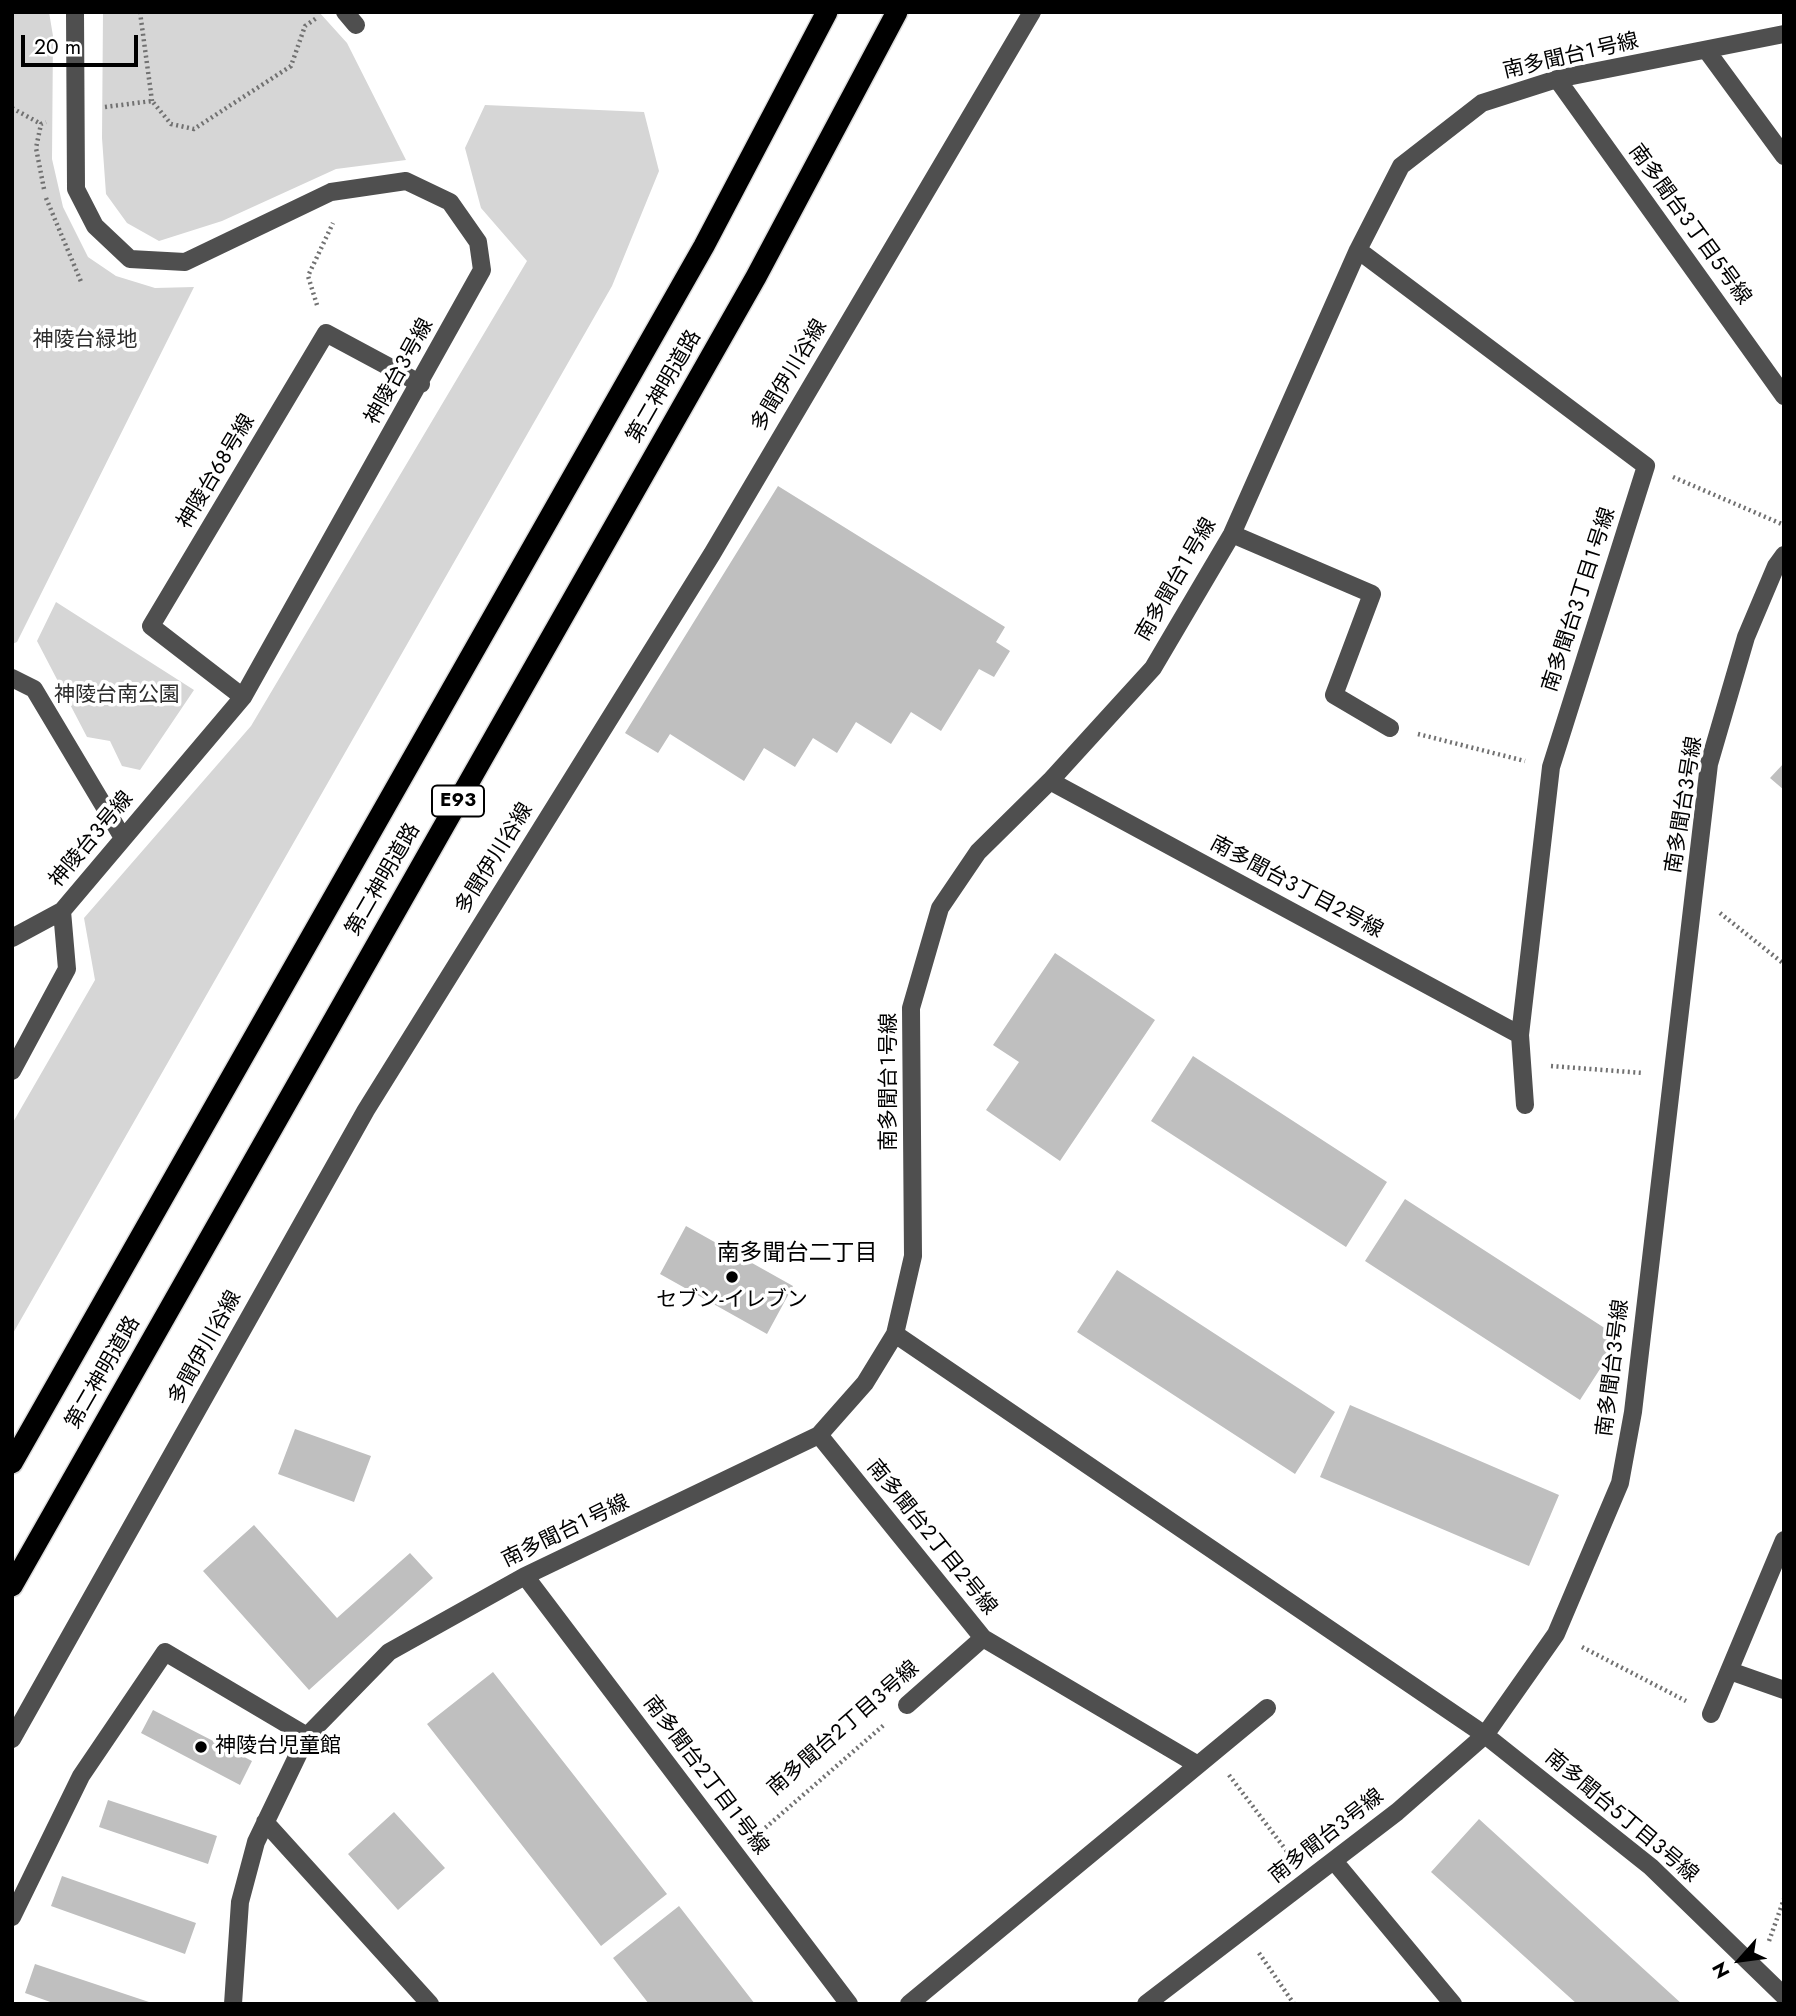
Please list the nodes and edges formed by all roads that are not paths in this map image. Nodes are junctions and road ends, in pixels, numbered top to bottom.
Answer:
1 (75, 12) edge
2 (827, 12) edge
3 (897, 12) edge
4 (1032, 12) edge
5 (1784, 34) edge
6 (1707, 51) junction
7 (1557, 79) junction
8 (1784, 156) edge
9 (1358, 250) junction
10 (421, 384) junction
11 (1784, 396) edge
12 (1232, 534) junction
13 (1784, 555) edge
14 (12, 678) edge
15 (243, 697) junction
16 (1390, 727) road end
17 (1050, 781) junction
18 (124, 838) junction
19 (62, 911) junction
20 (12, 938) edge
21 (1520, 1035) junction
22 (12, 1071) edge
23 (1525, 1105) dead end
24 (895, 1334) junction
25 (819, 1435) junction
26 (12, 1463) edge
27 (1784, 1540) edge
28 (525, 1576) junction
29 (12, 1586) edge
30 (983, 1638) junction
31 (1730, 1671) junction
32 (1784, 1690) edge
33 (907, 1704) road end
34 (1267, 1708) dead end
35 (1711, 1714) road end
36 (1485, 1735) junction
37 (307, 1736) junction
38 (12, 1739) edge
39 (1198, 1765) junction
40 (265, 1822) junction
41 (1334, 1861) junction
42 (12, 1917) edge
43 (1784, 1996) edge
44 (233, 2004) edge
45 (430, 2004) edge
46 (849, 2004) edge
47 (909, 2004) edge
48 (1146, 2004) edge
49 (1453, 2004) edge

1 - 10 street, 神陵台３号線
2 - 26 highway, 第二神明道路 / E93
3 - 29 highway, 第二神明道路 / E93
4 - 38 street, 多聞伊川谷線
5 - 6 street, 南多聞台１号線
6 - 7 street, 南多聞台１号線
6 - 8 street
7 - 9 street, 南多聞台１号線
7 - 11 street, 南多聞台３丁目５号線
9 - 12 street, 南多聞台１号線
9 - 21 street, 南多聞台３丁目１号線
10 - 15 street, 神陵台３号線
10 - 15 street, 神陵台６８号線
12 - 16 street
12 - 17 street, 南多聞台１号線
13 - 36 street, 南多聞台３号線
14 - 18 street
15 - 18 street, 神陵台３号線
17 - 21 street, 南多聞台３丁目２号線
17 - 24 street, 南多聞台１号線
18 - 19 street, 神陵台３号線
19 - 20 street
19 - 22 street, 神陵台３号線
21 - 23 street, 南多聞台３丁目１号線
24 - 25 street, 南多聞台１号線
24 - 36 street, 南多聞台５丁目３号線
25 - 28 street, 南多聞台１号線
25 - 30 street, 南多聞台２丁目２号線
27 - 31 street
28 - 37 street, 南多聞台１号線
28 - 46 street, 南多聞台２丁目１号線
30 - 33 street, 南多聞台２丁目３号線
30 - 39 street, 南多聞台２丁目２号線
31 - 32 street
31 - 35 street
34 - 39 street
36 - 41 street, 南多聞台３号線
36 - 43 street, 南多聞台５丁目３号線
37 - 40 street, 南多聞台１号線
37 - 42 street
39 - 47 street
40 - 44 street, 南多聞台１号線
40 - 45 street
41 - 48 street, 南多聞台３号線
41 - 49 street

